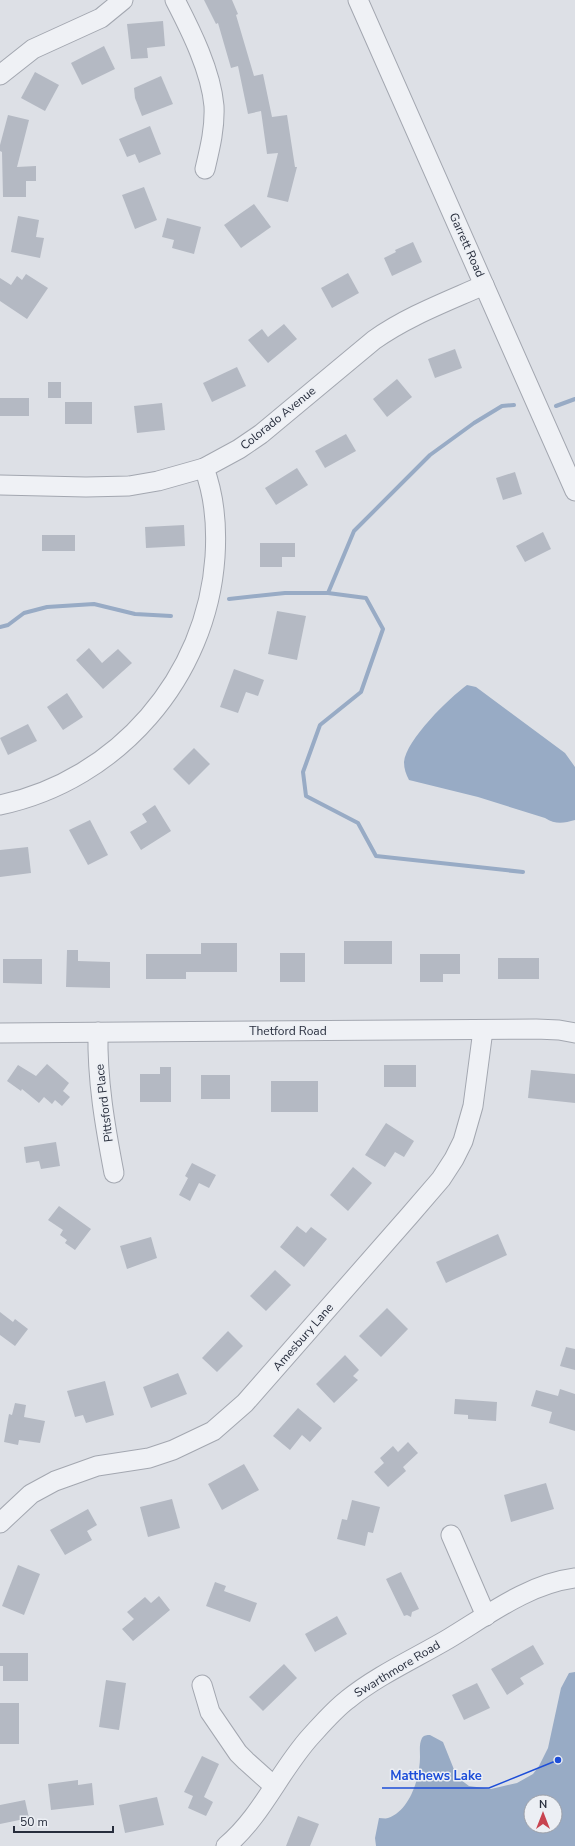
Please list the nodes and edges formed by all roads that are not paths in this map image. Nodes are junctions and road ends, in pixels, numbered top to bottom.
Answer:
1 (123, 0) edge
2 (175, 0) edge
3 (358, 0) edge
4 (0, 75) edge
5 (205, 169) dead end
6 (484, 285) junction
7 (204, 468) junction
8 (0, 485) edge
9 (575, 492) edge
10 (0, 805) edge
11 (483, 1030) junction
12 (98, 1032) junction
13 (0, 1033) edge
14 (575, 1033) edge
15 (114, 1173) dead end
16 (3, 1514) edge
17 (451, 1535) dead end
18 (575, 1578) edge
19 (486, 1616) junction
20 (202, 1684) dead end
21 (274, 1786) junction
22 (226, 1846) edge

1 - 4 street
2 - 5 street
3 - 6 street, Garrett Road
6 - 7 street, Colorado Avenue
6 - 9 street, Garrett Road
7 - 8 street, Colorado Avenue
7 - 10 street
11 - 12 street, Thetford Road
11 - 14 street, Thetford Road
11 - 16 street, Amesbury Lane
12 - 13 street, Thetford Road
12 - 15 street, Pittsford Place
17 - 19 street
18 - 19 street, Swarthmore Road
19 - 21 street, Swarthmore Road
20 - 21 street
21 - 22 street, Swarthmore Road

